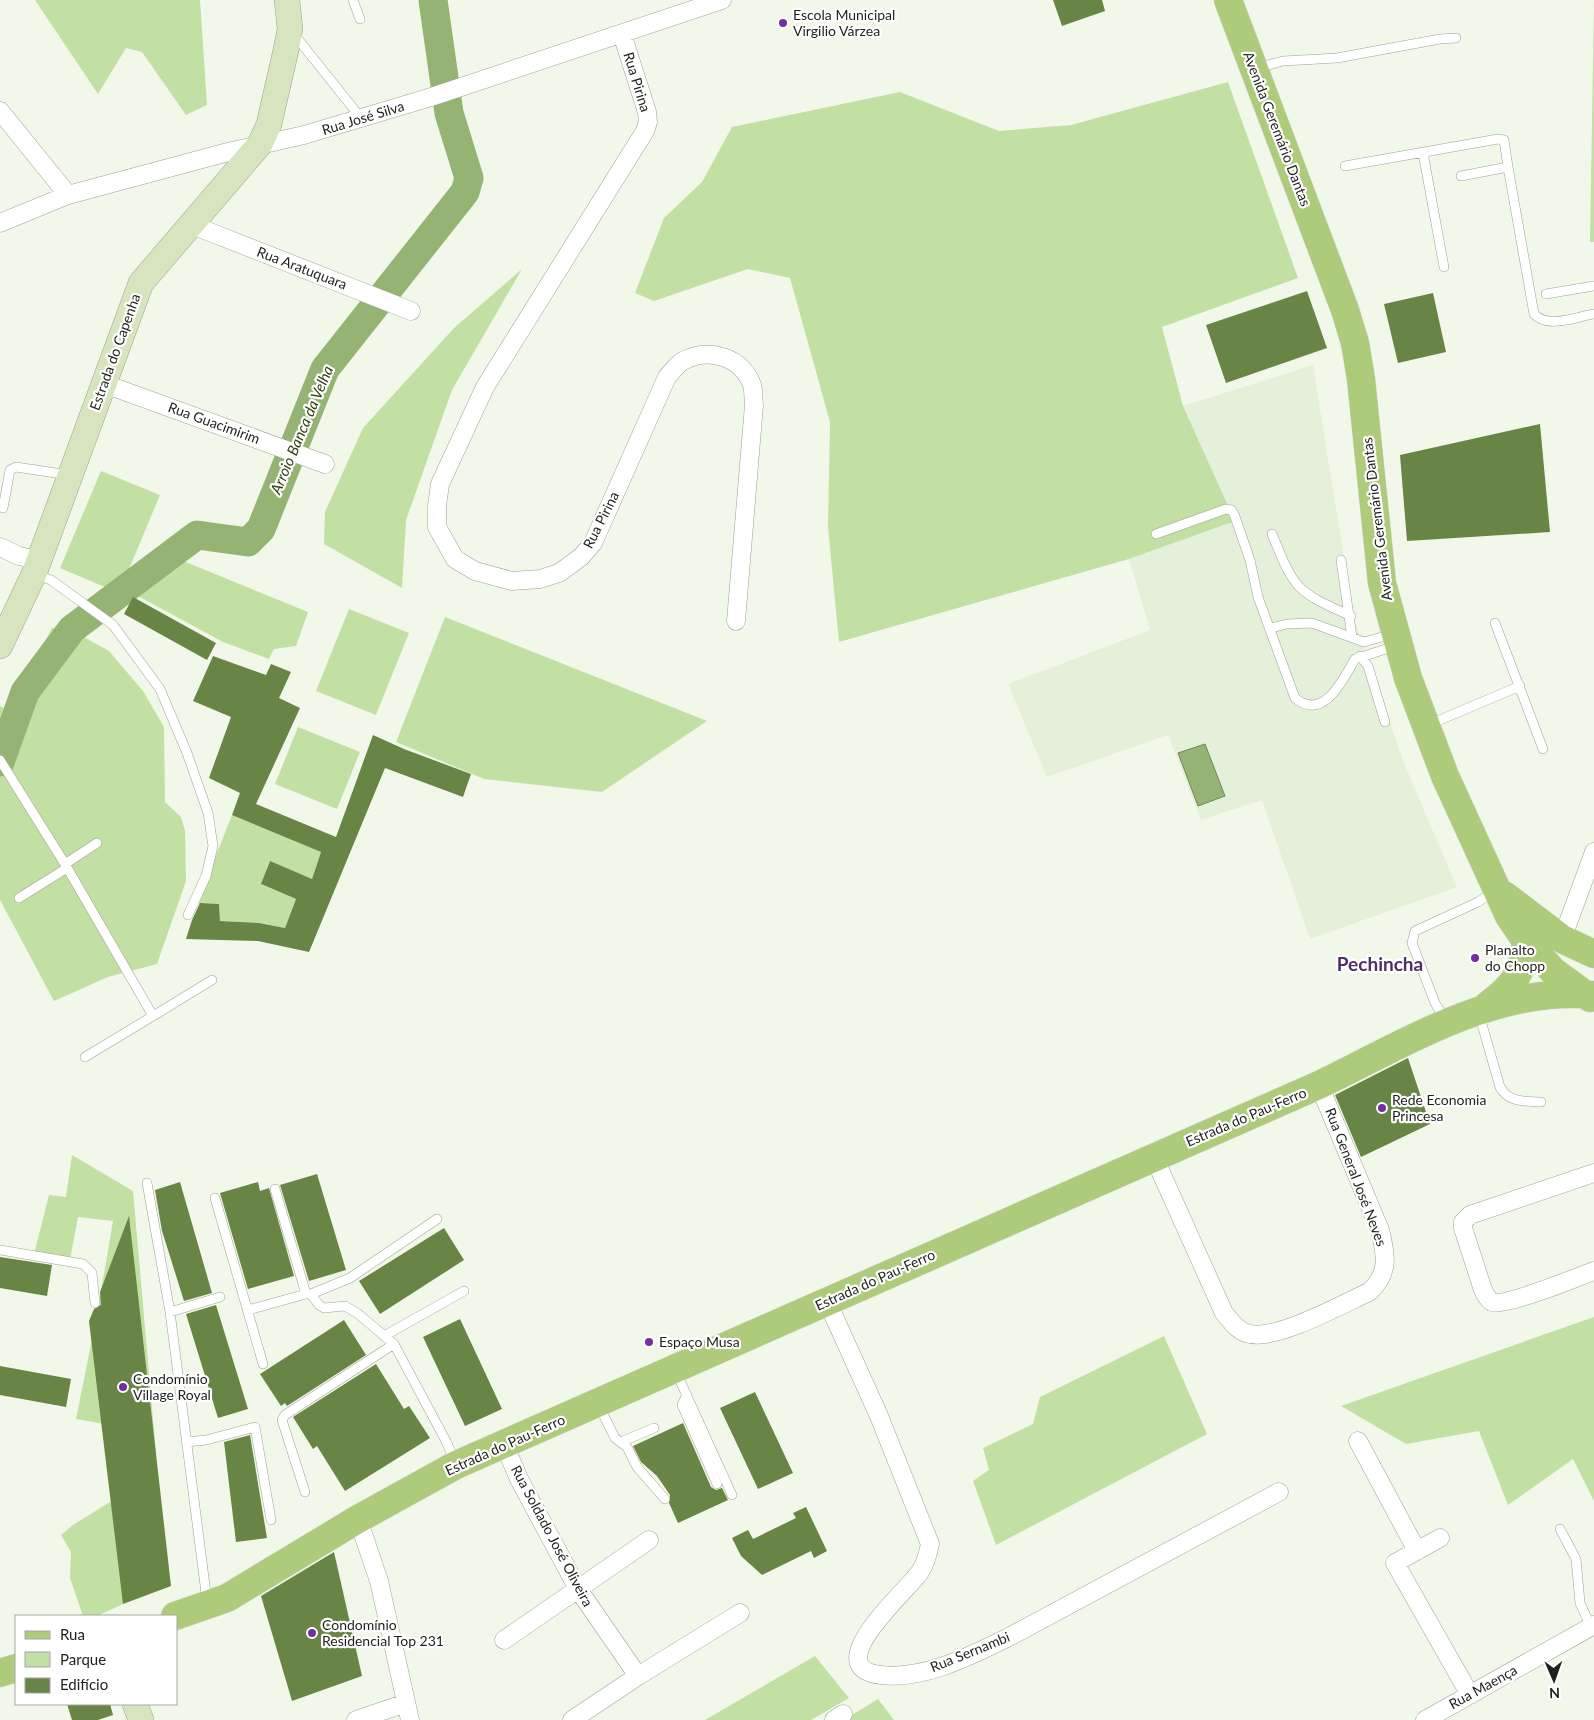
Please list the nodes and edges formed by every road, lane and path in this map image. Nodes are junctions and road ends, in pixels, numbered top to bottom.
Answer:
1 (287, 0) edge
2 (353, 0) edge
3 (722, 0) edge
4 (1228, 0) edge
5 (360, 19) dead end
6 (290, 29) junction
7 (622, 34) junction
8 (1456, 38) dead end
9 (1254, 69) junction
10 (0, 111) edge
11 (361, 118) junction
12 (260, 144) junction
13 (1423, 153) junction
14 (1345, 166) dead end
15 (1508, 167) junction
16 (1461, 176) dead end
17 (68, 195) junction
18 (0, 223) edge
19 (192, 225) junction
20 (1444, 267) dead end
21 (1594, 286) edge
22 (1546, 294) dead end
23 (411, 311) dead end
24 (1594, 314) edge
25 (102, 383) junction
26 (325, 464) dead end
27 (72, 476) junction
28 (3, 508) dead end
29 (1156, 534) dead end
30 (1272, 534) dead end
31 (0, 547) edge
32 (0, 558) edge
33 (1341, 560) dead end
34 (31, 563) junction
35 (1351, 616) junction
36 (736, 620) dead end
37 (1495, 623) dead end
38 (1271, 628) junction
39 (1352, 637) junction
40 (1396, 640) junction
41 (1364, 642) junction
42 (0, 646) edge
43 (1363, 655) junction
44 (1520, 686) junction
45 (1385, 722) dead end
46 (1426, 725) junction
47 (1543, 748) dead end
48 (0, 760) edge
49 (97, 843) dead end
50 (1594, 852) edge
51 (66, 866) junction
52 (1499, 890) junction
53 (19, 898) dead end
54 (188, 915) dead end
55 (1562, 939) junction
56 (1526, 941) junction
57 (1594, 954) edge
58 (212, 980) dead end
59 (1591, 997) edge
60 (1481, 1010) junction
61 (153, 1016) junction
62 (1448, 1024) junction
63 (85, 1057) dead end
64 (1319, 1085) junction
65 (1541, 1102) dead end
66 (1154, 1157) junction
67 (1594, 1173) edge
68 (147, 1183) dead end
69 (274, 1189) dead end
70 (215, 1198) dead end
71 (437, 1219) dead end
72 (0, 1250) edge
73 (1594, 1271) edge
74 (464, 1291) dead end
75 (308, 1294) junction
76 (220, 1297) dead end
77 (827, 1301) junction
78 (95, 1303) dead end
79 (248, 1310) junction
80 (170, 1312) junction
81 (384, 1336) junction
82 (394, 1344) junction
83 (263, 1364) dead end
84 (675, 1370) junction
85 (687, 1395) junction
86 (598, 1404) junction
87 (654, 1428) dead end
88 (1358, 1441) dead end
89 (186, 1442) junction
90 (621, 1442) junction
91 (504, 1444) junction
92 (456, 1465) junction
93 (717, 1484) dead end
94 (305, 1492) dead end
95 (1279, 1492) dead end
96 (732, 1495) dead end
97 (665, 1500) dead end
98 (358, 1519) junction
99 (271, 1520) dead end
100 (1560, 1529) dead end
101 (1440, 1538) dead end
102 (649, 1540) dead end
103 (1417, 1551) junction
104 (578, 1589) junction
105 (208, 1606) junction
106 (740, 1613) dead end
107 (178, 1615) edge
108 (1592, 1626) edge
109 (504, 1640) dead end
110 (15, 1668) edge
111 (0, 1673) edge
112 (638, 1676) junction
113 (1470, 1695) junction
114 (135, 1705) edge
115 (408, 1712) edge
116 (1448, 1714) edge
117 (141, 1720) edge
118 (356, 1720) edge
119 (572, 1720) edge
120 (1425, 1720) edge

1 - 6 street, Estrada do Capenha
2 - 5 lane
3 - 7 street, Rua José Silva
4 - 9 main road, Avenida Geremário Dantas
6 - 11 lane
6 - 12 street, Estrada do Capenha
7 - 11 street, Rua José Silva
7 - 36 street, Rua Pirina
8 - 9 lane
9 - 40 main road, Avenida Geremário Dantas
10 - 17 street
11 - 12 street, Rua José Silva
12 - 17 street, Rua José Silva
12 - 19 street, Estrada do Capenha
13 - 14 lane
13 - 15 lane
13 - 20 lane
15 - 16 lane
15 - 24 lane
17 - 18 street, Rua José Silva
19 - 23 street, Rua Aratuquara
19 - 25 street, Estrada do Capenha
21 - 22 lane
25 - 26 street, Rua Guacimirim
25 - 27 street, Estrada do Capenha
27 - 28 lane
27 - 34 street, Estrada do Capenha
29 - 38 lane
30 - 35 lane
31 - 34 street
32 - 34 street
33 - 35 lane
34 - 42 street, Estrada do Capenha
34 - 54 lane
35 - 39 lane
37 - 44 lane
38 - 39 lane
38 - 43 lane
39 - 41 lane
40 - 41 lane
40 - 43 lane
40 - 46 main road, Avenida Geremário Dantas
41 - 43 lane
43 - 45 lane
44 - 46 lane
44 - 47 lane
46 - 52 main road, Avenida Geremário Dantas
48 - 51 lane
49 - 51 lane
50 - 55 street
51 - 53 lane
51 - 61 lane
52 - 55 main road
52 - 56 main road, Avenida Geremário Dantas
52 - 62 lane
55 - 57 main road
56 - 59 main road, Avenida Geremário Dantas
56 - 60 main road
58 - 61 lane
59 - 60 main road, Estrada do Pau-Ferro
60 - 62 main road, Estrada do Pau-Ferro
60 - 65 lane
61 - 63 lane
62 - 64 main road, Estrada do Pau-Ferro
64 - 66 main road, Estrada do Pau-Ferro
64 - 66 street, Rua General José Neves
66 - 77 main road, Estrada do Pau-Ferro
67 - 73 street
68 - 80 lane
69 - 75 lane
70 - 79 lane
71 - 75 lane
72 - 78 lane
74 - 81 lane
75 - 79 lane
75 - 81 lane
76 - 80 lane
77 - 84 main road, Estrada do Pau-Ferro
77 - 95 street, Rua Sernambi
79 - 83 lane
80 - 89 lane
81 - 82 lane
82 - 92 lane
82 - 94 lane
84 - 85 lane
84 - 86 main road, Estrada do Pau-Ferro
85 - 93 lane
85 - 96 lane
86 - 90 lane
86 - 91 main road, Estrada do Pau-Ferro
87 - 90 lane
88 - 103 street
89 - 99 lane
89 - 105 lane
90 - 97 lane
91 - 92 main road, Estrada do Pau-Ferro
91 - 104 street, Rua Soldado José Oliveira
92 - 98 main road, Estrada do Pau-Ferro
98 - 105 main road, Estrada do Pau-Ferro
98 - 115 street
100 - 108 lane
101 - 103 street
102 - 104 street
103 - 113 street
104 - 109 street
104 - 112 street, Rua Soldado José Oliveira
105 - 107 main road, Estrada do Pau-Ferro
106 - 112 street
108 - 113 street, Rua Maença
110 - 111 main road
112 - 119 street
113 - 116 street, Rua Maença
114 - 117 street
115 - 118 street
116 - 120 street, Rua Maença

